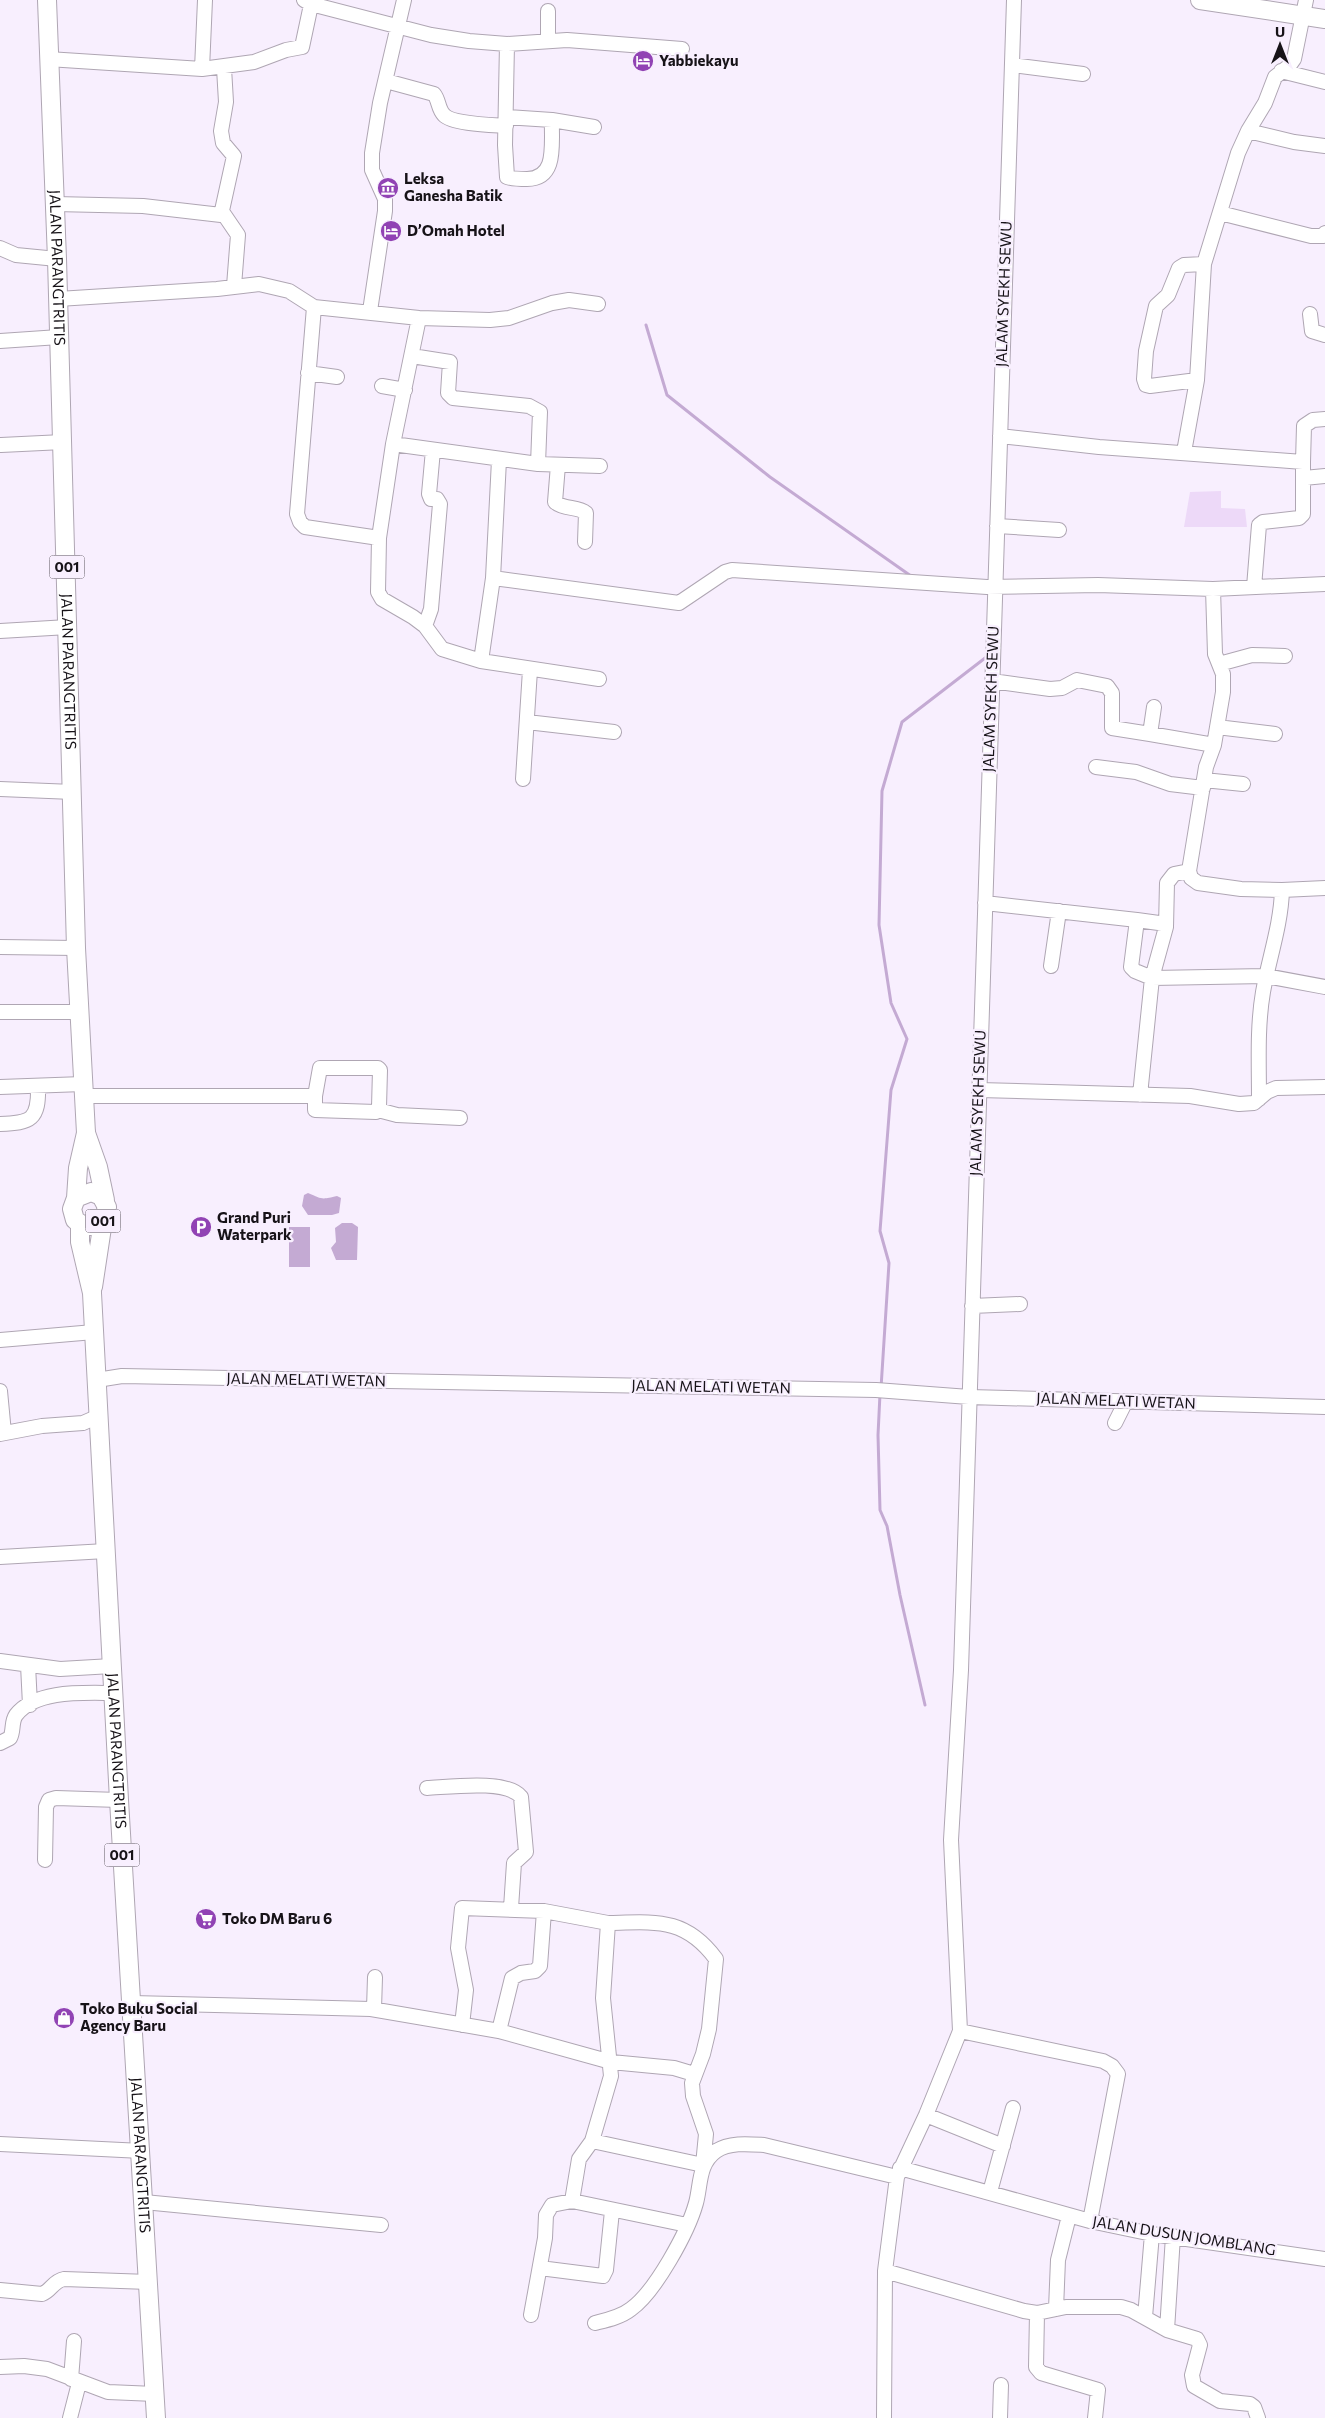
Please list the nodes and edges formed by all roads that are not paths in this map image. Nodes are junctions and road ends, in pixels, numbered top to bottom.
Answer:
1 (46, 0) edge
2 (205, 0) edge
3 (404, 0) edge
4 (1014, 0) edge
5 (1200, 0) edge
6 (309, 1) edge
7 (1305, 8) edge
8 (548, 11) dead end
9 (1325, 19) edge
10 (396, 27) junction
11 (548, 41) junction
12 (507, 44) junction
13 (682, 49) dead end
14 (48, 59) junction
15 (1012, 65) junction
16 (224, 68) junction
17 (202, 69) junction
18 (1281, 71) junction
19 (1083, 74) dead end
20 (386, 81) junction
21 (1325, 82) edge
22 (552, 120) junction
23 (506, 122) junction
24 (594, 127) dead end
25 (1248, 131) junction
26 (1325, 146) edge
27 (55, 204) junction
28 (1220, 213) junction
29 (223, 214) junction
30 (1325, 233) edge
31 (0, 248) edge
32 (57, 260) junction
33 (1204, 264) junction
34 (234, 286) junction
35 (58, 299) junction
36 (598, 304) dead end
37 (314, 307) junction
38 (370, 311) junction
39 (1310, 314) dead end
40 (419, 318) junction
41 (1325, 335) edge
42 (59, 337) junction
43 (0, 341) edge
44 (412, 356) junction
45 (308, 373) junction
46 (337, 377) dead end
47 (1197, 380) junction
48 (382, 386) dead end
49 (405, 390) junction
50 (1325, 419) edge
51 (1000, 436) junction
52 (63, 442) junction
53 (394, 444) junction
54 (1, 445) dead end
55 (433, 450) junction
56 (1184, 452) junction
57 (498, 460) junction
58 (1303, 462) junction
59 (538, 464) junction
60 (558, 466) junction
61 (600, 466) dead end
62 (1325, 476) edge
63 (1304, 478) junction
64 (997, 526) junction
65 (1059, 530) dead end
66 (379, 538) junction
67 (585, 542) dead end
68 (493, 578) junction
69 (1325, 584) edge
70 (992, 587) junction
71 (1254, 587) junction
72 (1213, 589) junction
73 (425, 626) junction
74 (68, 627) junction
75 (0, 632) edge
76 (1285, 656) dead end
77 (481, 662) junction
78 (1219, 664) junction
79 (530, 670) junction
80 (599, 679) dead end
81 (992, 681) junction
82 (1154, 707) dead end
83 (527, 722) junction
84 (1217, 727) junction
85 (614, 732) dead end
86 (1150, 734) junction
87 (1275, 734) dead end
88 (1214, 745) junction
89 (1096, 767) dead end
90 (523, 779) dead end
91 (1204, 784) junction
92 (1244, 784) dead end
93 (0, 789) edge
94 (73, 792) junction
95 (1189, 871) junction
96 (1325, 888) edge
97 (1282, 890) junction
98 (985, 903) junction
99 (1059, 911) junction
100 (1137, 920) junction
101 (1166, 924) junction
102 (0, 947) edge
103 (76, 948) junction
104 (1051, 966) dead end
105 (1266, 976) junction
106 (1152, 978) junction
107 (1325, 987) edge
108 (0, 1012) edge
109 (79, 1012) junction
110 (38, 1086) junction
111 (0, 1087) edge
112 (1325, 1087) edge
113 (84, 1090) junction
114 (979, 1090) junction
115 (1140, 1095) junction
116 (315, 1096) junction
117 (1259, 1099) junction
118 (378, 1110) junction
119 (460, 1118) dead end
120 (0, 1124) edge
121 (86, 1133) junction
122 (76, 1198) junction
123 (105, 1200) junction
124 (103, 1221) junction
125 (80, 1224) junction
126 (92, 1293) junction
127 (1020, 1304) dead end
128 (972, 1306) junction
129 (94, 1332) junction
130 (0, 1340) edge
131 (97, 1380) junction
132 (0, 1391) edge
133 (970, 1397) junction
134 (1126, 1401) junction
135 (1325, 1407) edge
136 (99, 1416) junction
137 (1115, 1423) dead end
138 (2, 1433) edge
139 (106, 1551) junction
140 (0, 1557) edge
141 (0, 1661) edge
142 (28, 1665) junction
143 (112, 1666) junction
144 (114, 1693) junction
145 (30, 1705) junction
146 (0, 1743) edge
147 (427, 1788) dead end
148 (119, 1800) junction
149 (45, 1860) dead end
150 (511, 1908) junction
151 (544, 1910) junction
152 (608, 1923) junction
153 (375, 1977) dead end
154 (132, 2003) junction
155 (374, 2009) junction
156 (462, 2025) junction
157 (499, 2031) junction
158 (960, 2031) junction
159 (611, 2062) junction
160 (694, 2074) junction
161 (1013, 2108) dead end
162 (926, 2116) junction
163 (592, 2141) junction
164 (0, 2144) edge
165 (1003, 2146) junction
166 (142, 2151) junction
167 (703, 2165) junction
168 (898, 2172) junction
169 (990, 2192) junction
170 (572, 2201) junction
171 (144, 2202) junction
172 (612, 2211) junction
173 (1069, 2216) junction
174 (1090, 2221) junction
175 (381, 2225) dead end
176 (687, 2226) junction
177 (1152, 2234) junction
178 (1173, 2236) junction
179 (1325, 2259) edge
180 (540, 2268) junction
181 (885, 2271) junction
182 (149, 2282) junction
183 (0, 2290) edge
184 (1056, 2309) junction
185 (1037, 2313) junction
186 (531, 2315) dead end
187 (1145, 2317) junction
188 (595, 2323) dead end
189 (1167, 2330) junction
190 (74, 2341) dead end
191 (0, 2367) edge
192 (75, 2381) junction
193 (1001, 2385) dead end
194 (155, 2394) junction
195 (70, 2418) edge
196 (156, 2418) edge
197 (884, 2418) edge
198 (1000, 2418) edge
199 (1095, 2418) edge
200 (1258, 2418) edge

1 - 14 main road, JALAN PARANGTRITIS / 001
2 - 17 street
3 - 10 street
4 - 15 street, JALAM SYEKH SEWU
5 - 7 main road
6 - 10 street
6 - 16 street
7 - 9 main road
7 - 18 street
8 - 11 street
10 - 12 street
10 - 20 street
11 - 12 street
11 - 13 street
12 - 23 street
14 - 17 street
14 - 27 main road, JALAN PARANGTRITIS / 001
15 - 19 street
15 - 51 street, JALAM SYEKH SEWU
16 - 17 street
16 - 29 street
18 - 21 street
18 - 25 street
20 - 23 street
20 - 38 street
22 - 23 street
22 - 23 street
22 - 24 street
25 - 26 street
25 - 28 street
27 - 29 street
27 - 32 main road, JALAN PARANGTRITIS / 001
28 - 30 street
28 - 33 street
29 - 34 street
31 - 32 street
32 - 35 main road, JALAN PARANGTRITIS / 001
33 - 47 street
33 - 47 street
34 - 35 street
34 - 37 street
35 - 42 main road, JALAN PARANGTRITIS / 001
36 - 40 street
37 - 38 street
37 - 45 street
38 - 40 street
39 - 41 street
40 - 44 street
42 - 43 street
42 - 52 main road, JALAN PARANGTRITIS / 001
44 - 49 street
44 - 59 street
45 - 46 street
45 - 66 street
47 - 56 street
48 - 49 street
49 - 53 street
50 - 58 street
51 - 56 street
51 - 64 street, JALAM SYEKH SEWU
52 - 54 street
52 - 74 main road, JALAN PARANGTRITIS / 001
53 - 55 street
53 - 66 street
55 - 57 street
55 - 73 street
56 - 58 street
57 - 59 street
57 - 68 street
58 - 63 street
59 - 60 street
60 - 61 street
60 - 67 street
62 - 63 street
63 - 71 street
64 - 65 street
64 - 70 street, JALAM SYEKH SEWU
66 - 73 street
68 - 70 street
68 - 77 street
69 - 71 street
70 - 72 street
70 - 81 street, JALAM SYEKH SEWU
71 - 72 street
72 - 78 street
73 - 77 street
74 - 75 street
74 - 94 main road, JALAN PARANGTRITIS / 001
76 - 78 street
77 - 79 street
78 - 84 street
79 - 80 street
79 - 83 street
81 - 86 street
81 - 98 street, JALAM SYEKH SEWU
82 - 86 street
83 - 85 street
83 - 90 street
84 - 87 street
84 - 88 street
86 - 88 street
88 - 91 street
89 - 91 street
91 - 92 street
91 - 95 street
93 - 94 street
94 - 103 main road, JALAN PARANGTRITIS / 001
95 - 97 street
95 - 101 street
96 - 97 street
97 - 105 street
98 - 99 street
98 - 114 street, JALAM SYEKH SEWU
99 - 100 street
99 - 104 street
100 - 101 street
100 - 106 street
101 - 106 street
102 - 103 street
103 - 109 main road, JALAN PARANGTRITIS / 001
105 - 106 street
105 - 107 street
105 - 117 street
106 - 115 street
108 - 109 street
109 - 113 main road, JALAN PARANGTRITIS / 001
110 - 111 street
110 - 113 street
110 - 120 street
112 - 117 street
113 - 116 street
113 - 121 main road, JALAN PARANGTRITIS / 001
114 - 115 street
114 - 128 street, JALAM SYEKH SEWU
115 - 117 street
116 - 118 street
116 - 118 street
118 - 119 street
121 - 122 main road, JALAN PARANGTRITIS / 001
121 - 123 main road, JALAN PARANGTRITIS / 001
122 - 123 main road, 001
122 - 125 main road, 001
123 - 124 main road, 001
124 - 125 main road, 001
124 - 126 main road, JALAN PARANGTRITIS / 001
125 - 126 main road, JALAN PARANGTRITIS / 001
126 - 129 main road, JALAN PARANGTRITIS / 001
127 - 128 street
128 - 133 street, JALAM SYEKH SEWU
129 - 130 street
129 - 131 main road, JALAN PARANGTRITIS / 001
131 - 133 street, JALAN MELATI WETAN
131 - 136 main road, JALAN PARANGTRITIS / 001
132 - 138 street
133 - 134 street, JALAN MELATI WETAN
133 - 158 street, JALAM SYEKH SEWU
134 - 135 street, JALAN MELATI WETAN
134 - 137 street
136 - 138 street
136 - 139 main road, JALAN PARANGTRITIS / 001
139 - 140 street
139 - 143 main road, JALAN PARANGTRITIS / 001
141 - 142 street
142 - 143 street
142 - 145 street
143 - 144 main road, JALAN PARANGTRITIS / 001
144 - 145 street
144 - 148 main road, JALAN PARANGTRITIS / 001
145 - 146 street
147 - 150 street
148 - 149 street
148 - 154 main road, JALAN PARANGTRITIS / 001
150 - 151 street
150 - 156 street
151 - 152 street
151 - 157 street
152 - 159 street
152 - 160 street
153 - 155 street
154 - 155 street
154 - 166 main road, JALAN PARANGTRITIS / 001
155 - 156 street
156 - 157 street
157 - 159 street
158 - 162 street
158 - 174 street
159 - 160 street
159 - 163 street
160 - 167 street
161 - 165 street
162 - 165 street
162 - 168 street
163 - 167 street
163 - 170 street
164 - 166 street
165 - 169 street
166 - 171 main road, JALAN PARANGTRITIS / 001
167 - 168 street, JALAN DUSUN JOMBLANG
167 - 176 street
168 - 169 street, JALAN DUSUN JOMBLANG
168 - 181 street
169 - 173 street, JALAN DUSUN JOMBLANG
170 - 172 street
170 - 180 street
171 - 175 street
171 - 182 main road, JALAN PARANGTRITIS / 001
172 - 176 street
172 - 180 street
173 - 174 street, JALAN DUSUN JOMBLANG
173 - 184 street
174 - 177 street, JALAN DUSUN JOMBLANG
176 - 188 street
177 - 178 street, JALAN DUSUN JOMBLANG
177 - 187 street
178 - 179 street, JALAN DUSUN JOMBLANG
178 - 189 street
180 - 186 street
181 - 185 street
181 - 197 street
182 - 183 street
182 - 194 main road, JALAN PARANGTRITIS / 001
184 - 185 street
184 - 187 street
185 - 199 street
187 - 189 street
189 - 200 street
190 - 192 street
191 - 192 street
192 - 194 street
192 - 195 street
193 - 198 street
194 - 196 main road, JALAN PARANGTRITIS / 001

